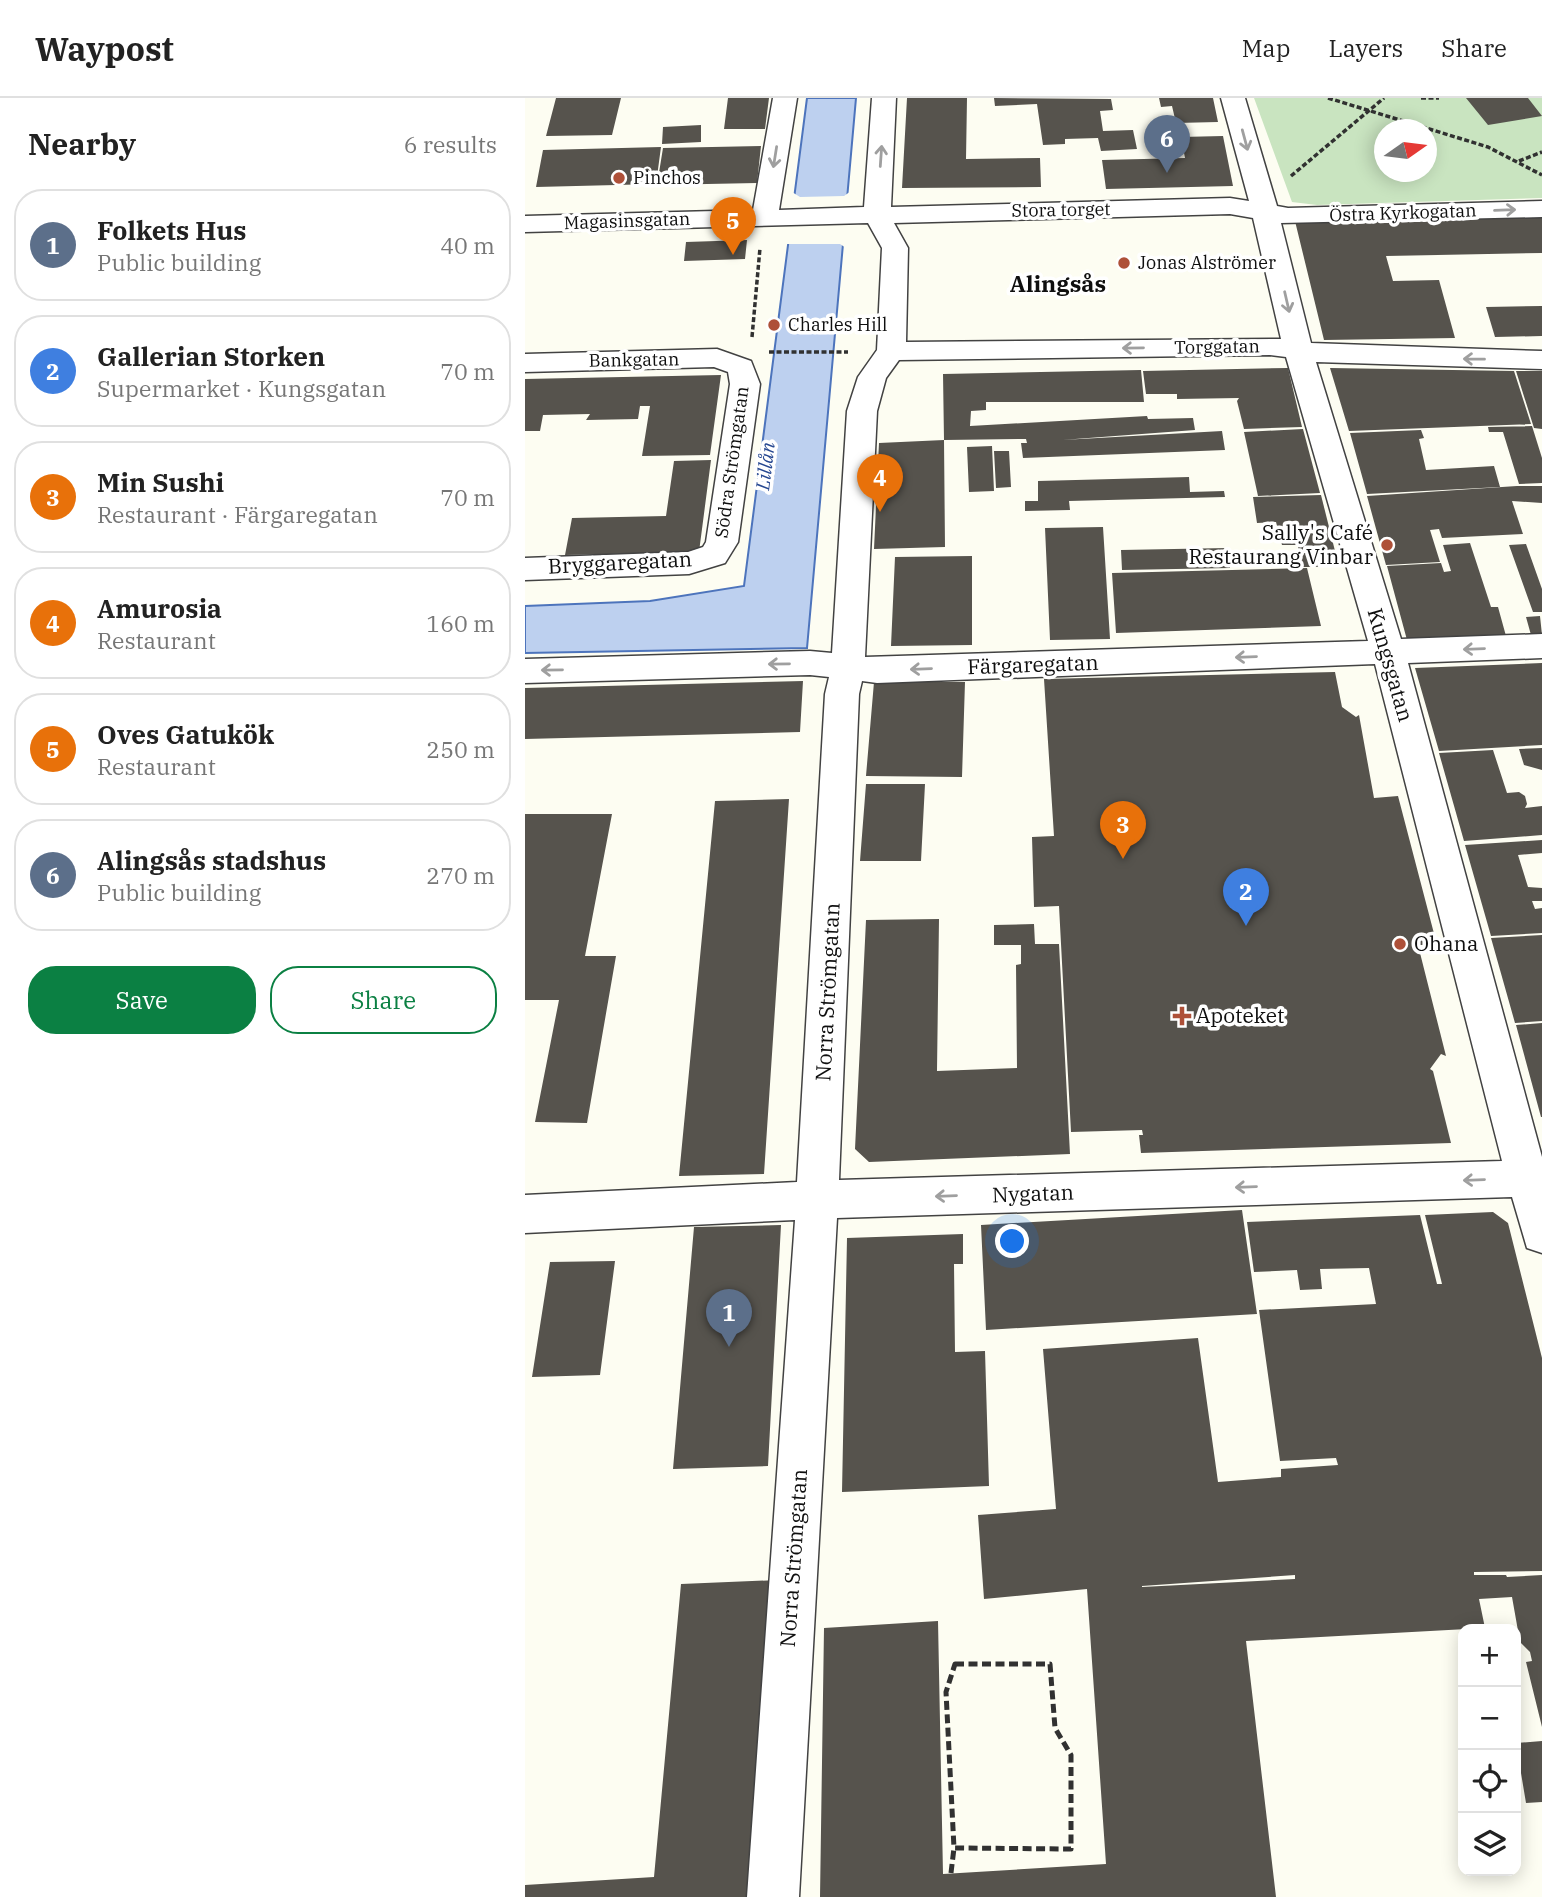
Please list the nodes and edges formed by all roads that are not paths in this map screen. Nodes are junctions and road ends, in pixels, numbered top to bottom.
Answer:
1 (785, 98) edge
2 (884, 98) edge
3 (1233, 98) edge
4 (1542, 209) edge
5 (1265, 211) junction
6 (866, 214) junction
7 (774, 217) junction
8 (525, 223) edge
9 (1299, 350) junction
10 (874, 351) junction
11 (1542, 360) edge
12 (525, 363) edge
13 (736, 364) joint
14 (714, 555) joint
15 (525, 569) edge
16 (1542, 646) edge
17 (1388, 652) junction
18 (848, 667) junction
19 (525, 670) edge
20 (1535, 1178) edge
21 (817, 1200) junction
22 (525, 1213) edge
23 (1542, 1234) edge
24 (772, 1897) edge

1 -> 7 street
6 -> 2 street
3 -> 5 street, Kungsgatan
5 -> 4 street, Östra Kyrkogatan
5 - 6 street, Stora torget
5 -> 9 street, Kungsgatan
6 - 7 street, Magasinsgatan
6 - 10 street
7 - 8 street, Magasinsgatan
9 -> 10 street, Torggatan
11 -> 9 street, Torggatan
9 - 17 street, Kungsgatan
10 - 18 street, Norra Strömgatan
12 - 13 street, Bankgatan
13 - 14 street, Södra Strömgatan
14 - 15 street, Bryggaregatan
16 -> 17 street, Färgaregatan
17 -> 18 street, Färgaregatan
17 - 20 street, Kungsgatan
18 -> 19 street, Färgaregatan
18 - 21 street, Norra Strömgatan
20 -> 21 street, Nygatan
20 - 23 street, Kungsgatan
21 - 22 street, Nygatan
21 - 24 street, Norra Strömgatan

